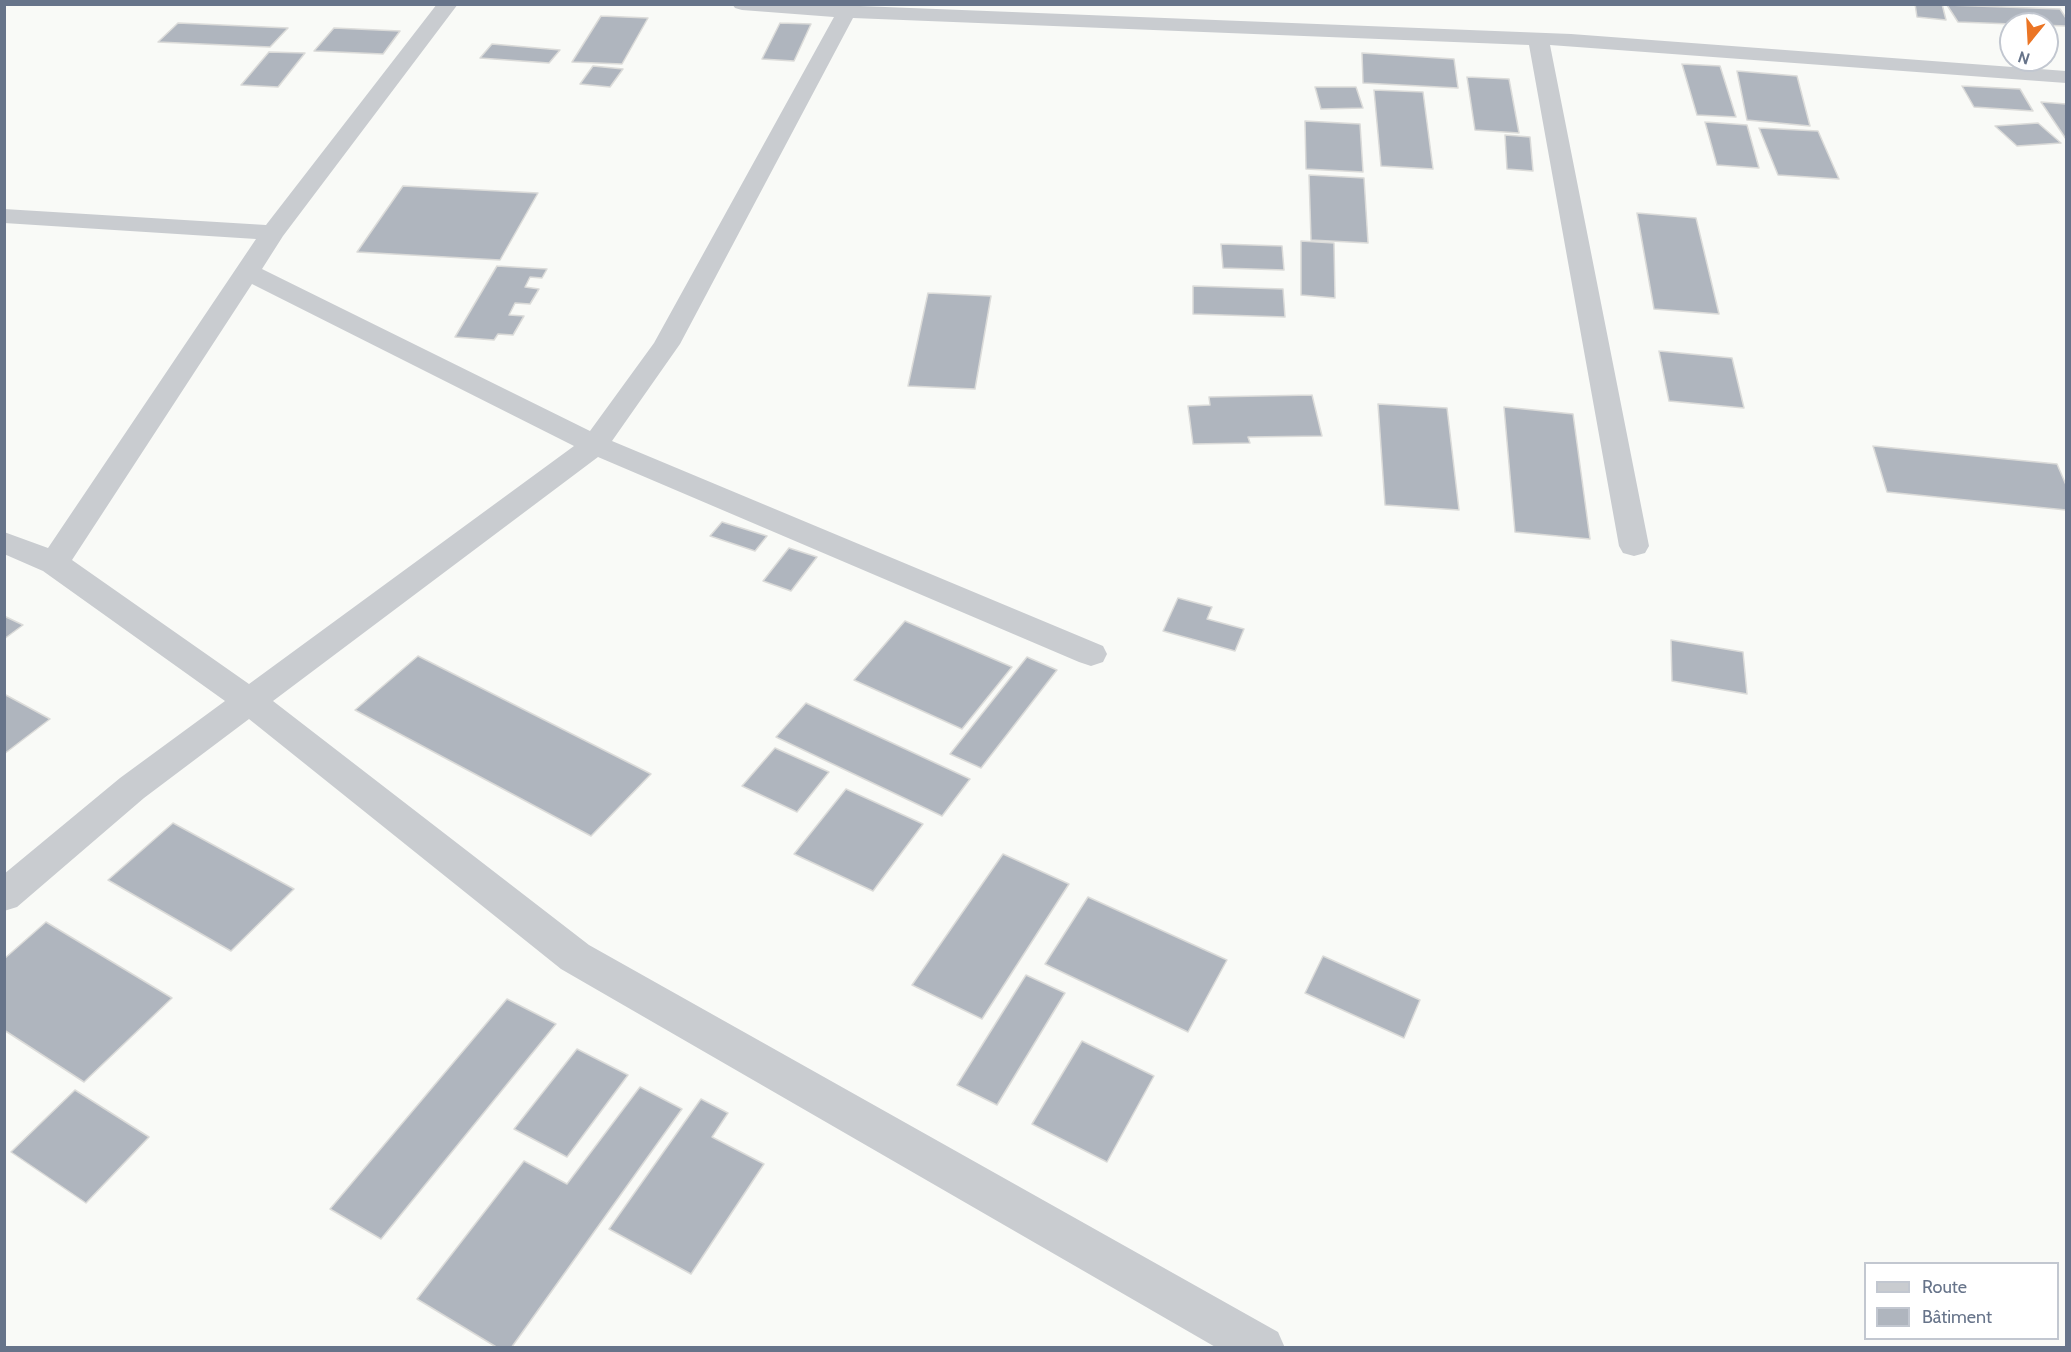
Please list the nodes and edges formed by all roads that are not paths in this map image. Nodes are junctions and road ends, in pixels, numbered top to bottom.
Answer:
1 (448, 4) edge
2 (742, 4) edge
3 (849, 8) edge
4 (1538, 39) junction
5 (2067, 77) edge
6 (4, 216) edge
7 (273, 233) junction
8 (247, 272) junction
9 (595, 445) junction
10 (4, 542) edge
11 (1634, 546) dead end
12 (54, 563) junction
13 (1091, 654) dead end
14 (250, 702) junction
15 (4, 896) edge
16 (1262, 1347) edge

1 - 7 street
2 - 3 street
3 - 4 street
3 - 9 street
4 - 5 street
4 - 11 street
6 - 7 street
7 - 8 street
8 - 9 street
8 - 12 street
9 - 13 street
9 - 14 street
10 - 12 street
12 - 14 street
14 - 15 street
14 - 16 street

